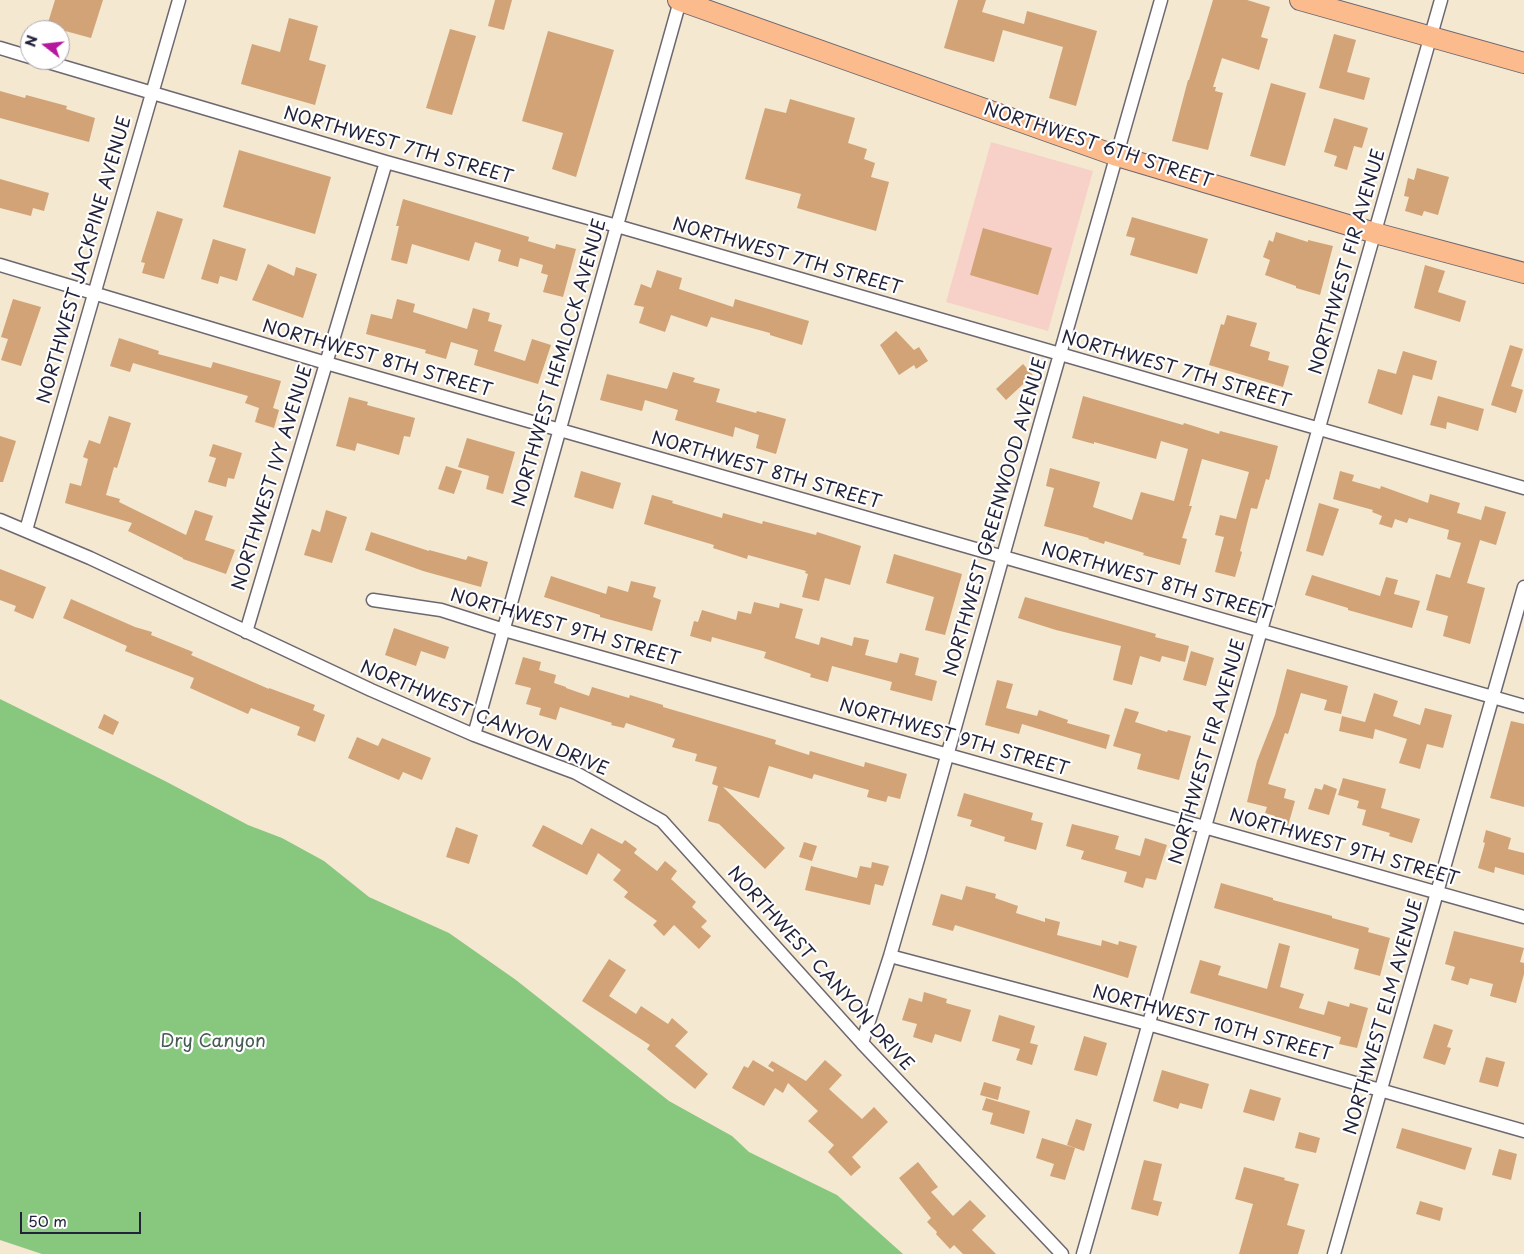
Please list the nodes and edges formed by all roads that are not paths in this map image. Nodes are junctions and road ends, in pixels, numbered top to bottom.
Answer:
1 (179, 0) edge
2 (679, 0) edge
3 (1161, 0) edge
4 (1300, 0) edge
5 (1441, 0) edge
6 (1430, 38) junction
7 (0, 48) edge
8 (20, 54) edge
9 (1524, 63) edge
10 (70, 68) edge
11 (152, 92) junction
12 (1117, 156) junction
13 (386, 162) junction
14 (616, 226) junction
15 (1375, 233) junction
16 (0, 265) edge
17 (1524, 272) edge
18 (93, 293) junction
19 (1061, 354) junction
20 (326, 363) junction
21 (1319, 429) junction
22 (560, 430) junction
23 (1524, 488) edge
24 (0, 520) edge
25 (26, 530) junction
26 (1003, 557) junction
27 (1524, 587) edge
28 (373, 600) dead end
29 (504, 630) junction
30 (1261, 631) junction
31 (246, 632) junction
32 (1493, 697) junction
33 (1524, 706) edge
34 (474, 735) junction
35 (947, 754) junction
36 (1205, 827) junction
37 (1437, 893) junction
38 (1524, 917) edge
39 (890, 956) junction
40 (1148, 1024) junction
41 (862, 1043) junction
42 (1381, 1089) junction
43 (1524, 1130) edge
44 (1062, 1254) edge
45 (1083, 1254) edge
46 (1334, 1254) edge

1 - 11 street, NORTHWEST JACKPINE AVENUE
2 - 12 main road, NORTHWEST 6TH STREET
2 - 14 street, NORTHWEST HEMLOCK AVENUE
3 - 12 street, NORTHWEST GREENWOOD AVENUE
4 - 6 main road
5 - 6 street, NORTHWEST FIR AVENUE
6 - 9 main road
6 - 15 street, NORTHWEST FIR AVENUE
7 - 8 street
10 - 11 street, NORTHWEST 7TH STREET
11 - 13 street, NORTHWEST 7TH STREET
11 - 18 street, NORTHWEST JACKPINE AVENUE
12 - 15 main road, NORTHWEST 6TH STREET
12 - 19 street, NORTHWEST GREENWOOD AVENUE
13 - 14 street, NORTHWEST 7TH STREET
13 - 20 street, NORTHWEST IVY AVENUE
14 - 19 street, NORTHWEST 7TH STREET
14 - 22 street, NORTHWEST HEMLOCK AVENUE
15 - 17 main road, NORTHWEST 6TH STREET
15 - 21 street, NORTHWEST FIR AVENUE
16 - 18 street, NORTHWEST 8TH STREET
18 - 20 street, NORTHWEST 8TH STREET
18 - 25 street, NORTHWEST JACKPINE AVENUE
19 - 21 street, NORTHWEST 7TH STREET
19 - 26 street, NORTHWEST GREENWOOD AVENUE
20 - 22 street, NORTHWEST 8TH STREET
20 - 31 street, NORTHWEST IVY AVENUE
21 - 23 street, NORTHWEST 7TH STREET
21 - 30 street, NORTHWEST FIR AVENUE
22 - 26 street, NORTHWEST 8TH STREET
22 - 29 street, NORTHWEST HEMLOCK AVENUE
24 - 25 street, NORTHWEST CANYON DRIVE
25 - 31 street, NORTHWEST CANYON DRIVE
26 - 30 street, NORTHWEST 8TH STREET
26 - 35 street, NORTHWEST GREENWOOD AVENUE
27 - 32 street, NORTHWEST ELM AVENUE
28 - 29 street, NORTHWEST 9TH STREET
29 - 34 street, NORTHWEST HEMLOCK AVENUE
29 - 35 street, NORTHWEST 9TH STREET
30 - 32 street, NORTHWEST 8TH STREET
30 - 36 street, NORTHWEST FIR AVENUE
31 - 34 street, NORTHWEST CANYON DRIVE
32 - 33 street, NORTHWEST 8TH STREET
32 - 37 street, NORTHWEST ELM AVENUE
34 - 41 street, NORTHWEST CANYON DRIVE
35 - 36 street, NORTHWEST 9TH STREET
35 - 39 street, NORTHWEST GREENWOOD AVENUE
36 - 37 street, NORTHWEST 9TH STREET
36 - 40 street, NORTHWEST FIR AVENUE
37 - 38 street, NORTHWEST 9TH STREET
37 - 42 street, NORTHWEST ELM AVENUE
39 - 40 street, NORTHWEST 10TH STREET
39 - 41 street, NORTHWEST GREENWOOD AVENUE
40 - 42 street, NORTHWEST 10TH STREET
40 - 45 street, NORTHWEST FIR AVENUE
41 - 44 street, NORTHWEST CANYON DRIVE
42 - 43 street, NORTHWEST 10TH STREET
42 - 46 street, NORTHWEST ELM AVENUE

